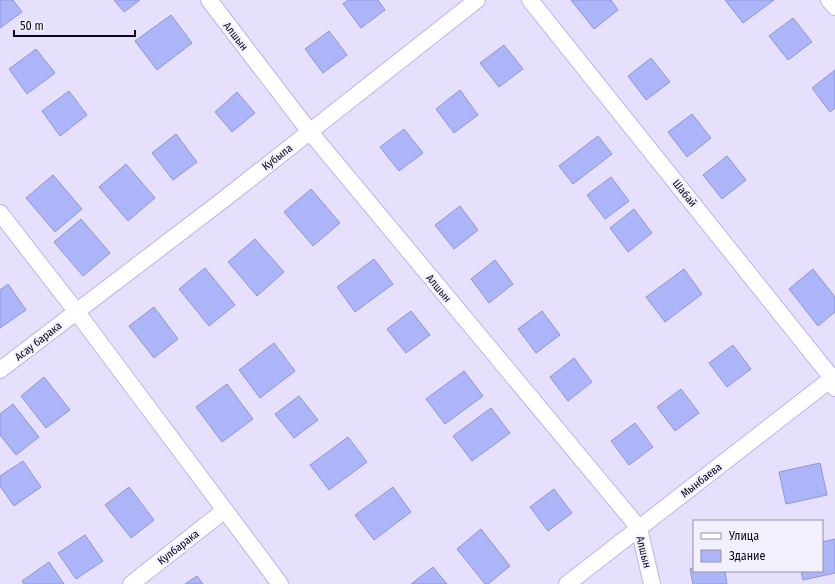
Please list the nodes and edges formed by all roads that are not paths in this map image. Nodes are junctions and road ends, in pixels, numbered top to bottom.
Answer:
1 (208, 0) edge
2 (477, 0) edge
3 (530, 0) edge
4 (829, 0) edge
5 (835, 7) edge
6 (310, 132) junction
7 (0, 213) edge
8 (76, 311) junction
9 (0, 370) edge
10 (834, 381) edge
11 (225, 510) junction
12 (639, 528) junction
13 (131, 584) edge
14 (280, 584) edge
15 (567, 584) edge
16 (652, 584) edge

1 - 6 street, Алшын
2 - 6 street, Кубыла
3 - 10 street, Шабай
4 - 5 street
6 - 8 street, Кубыла
6 - 12 street, Алшын
7 - 8 street
8 - 9 street, Асау барака
8 - 11 street
10 - 12 street, Мынбаева
11 - 13 street, Кулбарака
11 - 14 street
12 - 15 street, Мынбаева
12 - 16 street, Алшын

